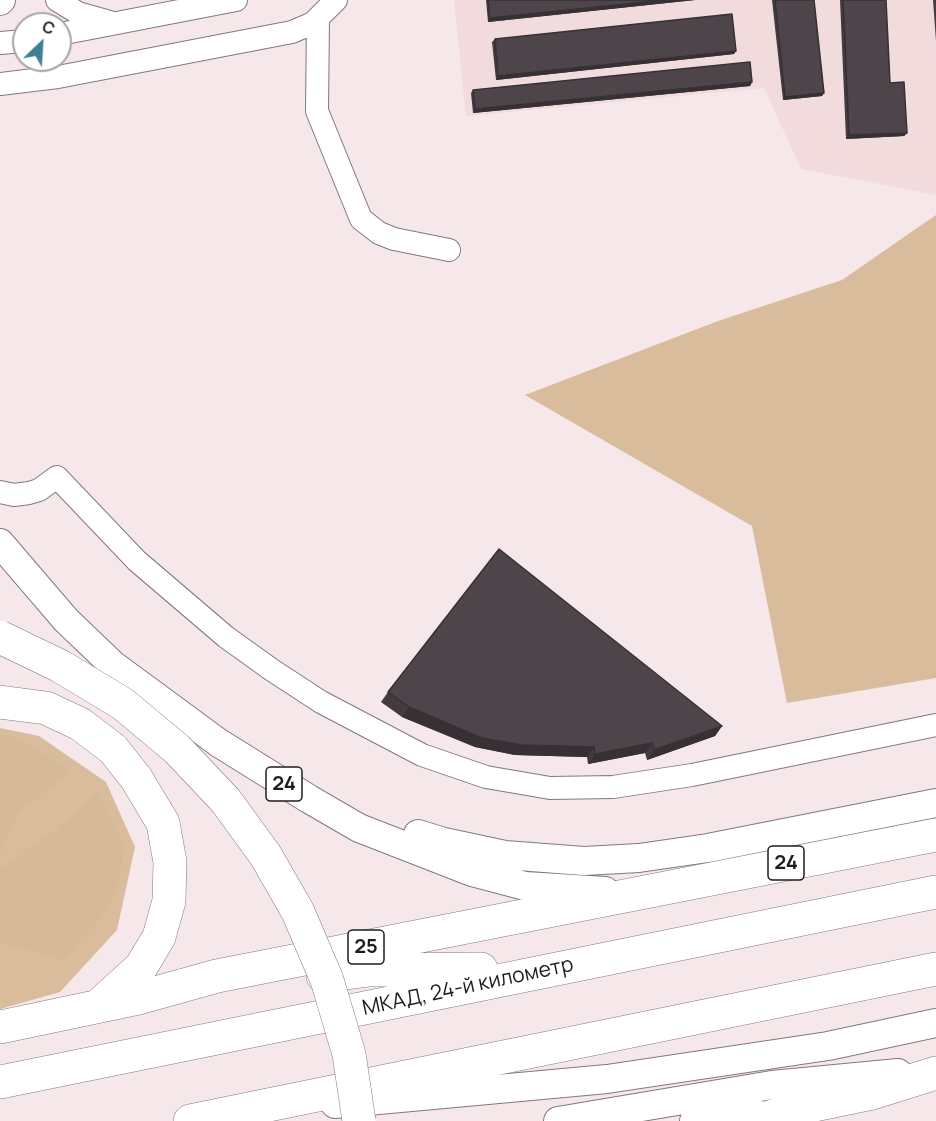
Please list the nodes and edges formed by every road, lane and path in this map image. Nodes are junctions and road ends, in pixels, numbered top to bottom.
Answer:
1 (57, 0) edge
2 (236, 0) edge
3 (336, 0) edge
4 (318, 18) junction
5 (118, 22) junction
6 (72, 32) edge
7 (0, 84) edge
8 (449, 250) dead end
9 (0, 492) edge
10 (0, 543) edge
11 (0, 637) edge
12 (0, 702) edge
13 (936, 725) edge
14 (309, 799) junction
15 (936, 803) edge
16 (936, 834) edge
17 (637, 891) junction
18 (936, 892) edge
19 (561, 968) junction
20 (936, 969) edge
21 (138, 998) junction
22 (96, 1007) junction
23 (936, 1023) edge
24 (0, 1027) edge
25 (936, 1066) edge
26 (898, 1072) junction
27 (936, 1073) edge
28 (0, 1082) edge
29 (205, 1118) edge
30 (359, 1121) edge
31 (558, 1121) edge
32 (693, 1121) edge
33 (756, 1121) edge

1 - 5 street
2 - 5 street
3 - 4 street
4 - 7 street
4 - 8 street
5 - 6 street
9 - 13 street
10 - 14 main road, 24
11 - 30 highway, bridge
12 - 22 highway
14 - 15 main road, 24
14 - 17 main road, 24
16 - 17 highway, 24
17 - 21 highway, 25
18 - 19 highway, МКАД, 24-й километр
19 - 21 highway
19 - 28 highway, МКАД, 24-й километр
20 - 29 highway
21 - 22 highway, 25
22 - 24 highway
23 - 29 main road
25 - 26 main road
26 - 31 main road
26 - 32 main road
27 - 33 highway

